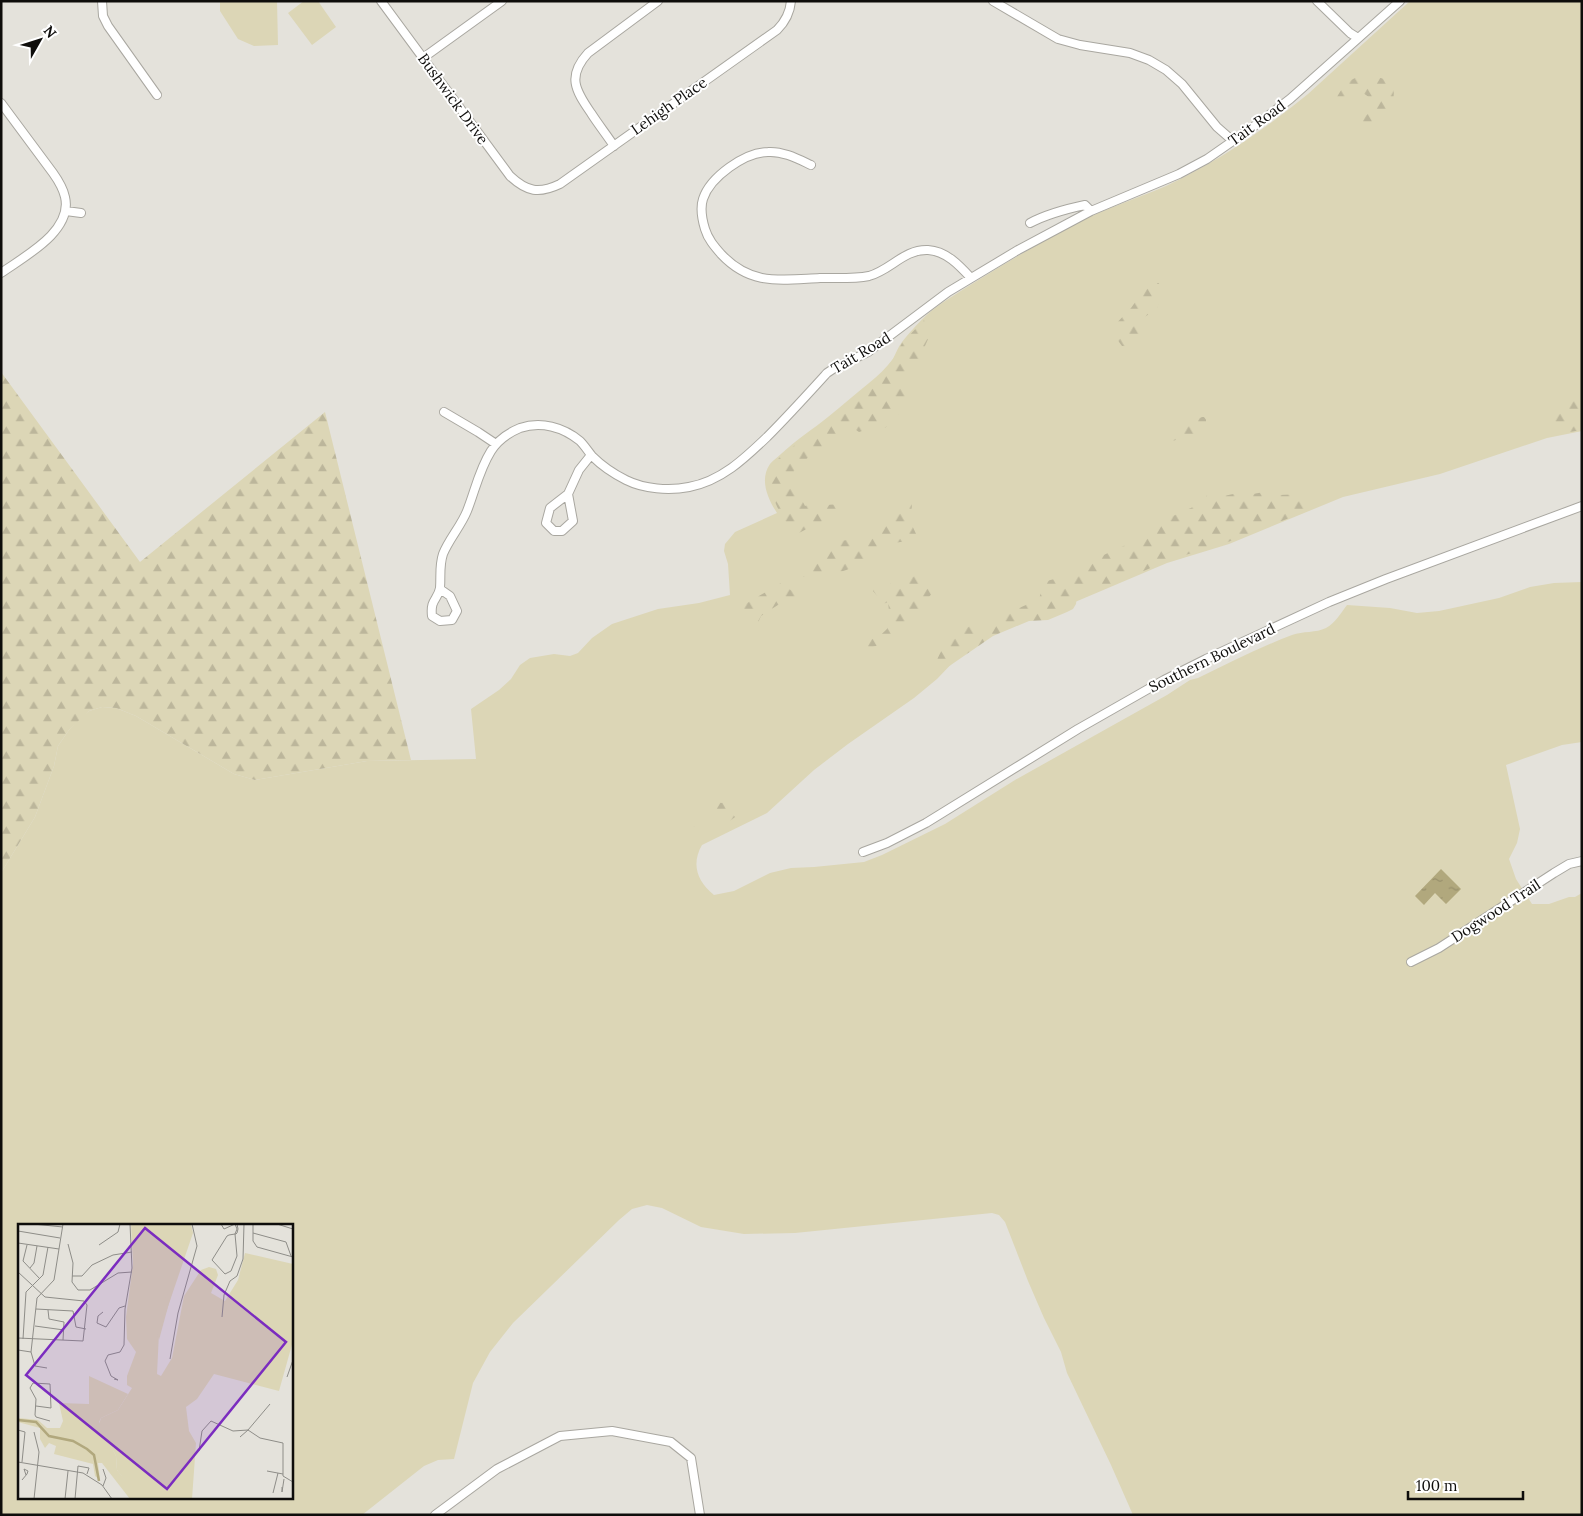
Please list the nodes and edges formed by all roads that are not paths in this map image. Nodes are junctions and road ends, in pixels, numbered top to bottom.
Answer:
1 (102, 1) edge
2 (381, 1) edge
3 (486, 1) edge
4 (502, 1) edge
5 (658, 1) edge
6 (791, 1) edge
7 (993, 1) edge
8 (1317, 1) edge
9 (1400, 1) edge
10 (492, 9) junction
11 (1358, 38) junction
12 (423, 58) junction
13 (157, 95) dead end
14 (1, 103) edge
15 (1233, 141) junction
16 (614, 146) junction
17 (811, 165) dead end
18 (531, 190) joint
19 (66, 211) junction
20 (1091, 211) junction
21 (81, 213) dead end
22 (1030, 223) dead end
23 (1, 273) edge
24 (971, 278) junction
25 (444, 412) dead end
26 (496, 444) junction
27 (592, 455) junction
28 (568, 494) junction
29 (1582, 506) edge
30 (440, 589) dead end
31 (863, 852) dead end
32 (1582, 861) edge
33 (1411, 962) dead end
34 (436, 1515) edge
35 (700, 1515) edge

1 - 13 street
2 - 12 street, Bushwick Drive
3 - 10 street
4 - 10 street
5 - 16 street
6 - 16 street, Lehigh Place
7 - 15 street
8 - 11 street
9 - 11 street, Tait Road
10 - 12 street
11 - 15 street, Tait Road
12 - 18 street, Bushwick Drive
14 - 19 street
15 - 20 street, Tait Road
16 - 18 street, Lehigh Place
17 - 24 street
19 - 21 street
19 - 23 street
20 - 22 street, Tait Road
20 - 24 street, Tait Road
24 - 27 street, Tait Road
25 - 26 street
26 - 27 street, Tait Road
26 - 30 street
27 - 28 street
28 - 28 street
29 - 31 street, Southern Boulevard
32 - 33 street, Dogwood Trail
34 - 35 street

